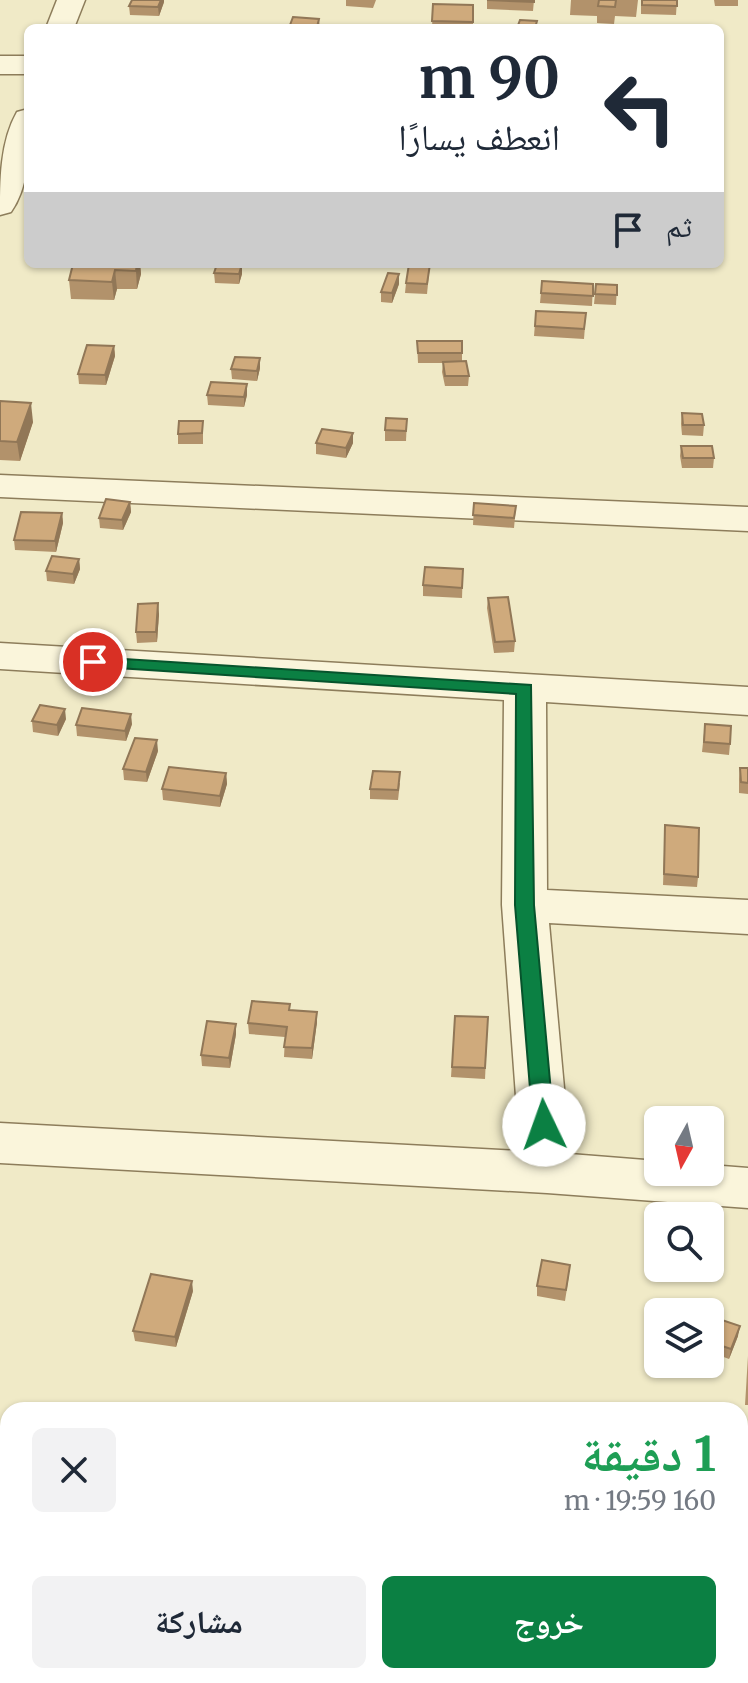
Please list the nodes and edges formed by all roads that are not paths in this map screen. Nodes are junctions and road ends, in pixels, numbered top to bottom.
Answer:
1 (71, 0) edge
2 (62, 24) edge
3 (0, 65) edge
4 (24, 65) edge
5 (24, 130) edge
6 (0, 205) edge
7 (0, 486) edge
8 (748, 519) edge
9 (0, 656) edge
10 (525, 689) junction
11 (748, 701) edge
12 (525, 905) junction
13 (748, 917) edge
14 (0, 1143) edge
15 (547, 1173) junction
16 (748, 1188) edge

1 - 2 street
3 - 4 street
5 - 6 street
7 - 8 street
9 - 10 street
10 - 11 street
10 - 12 street
12 - 13 street
12 - 15 street
14 - 15 street
15 - 16 street

